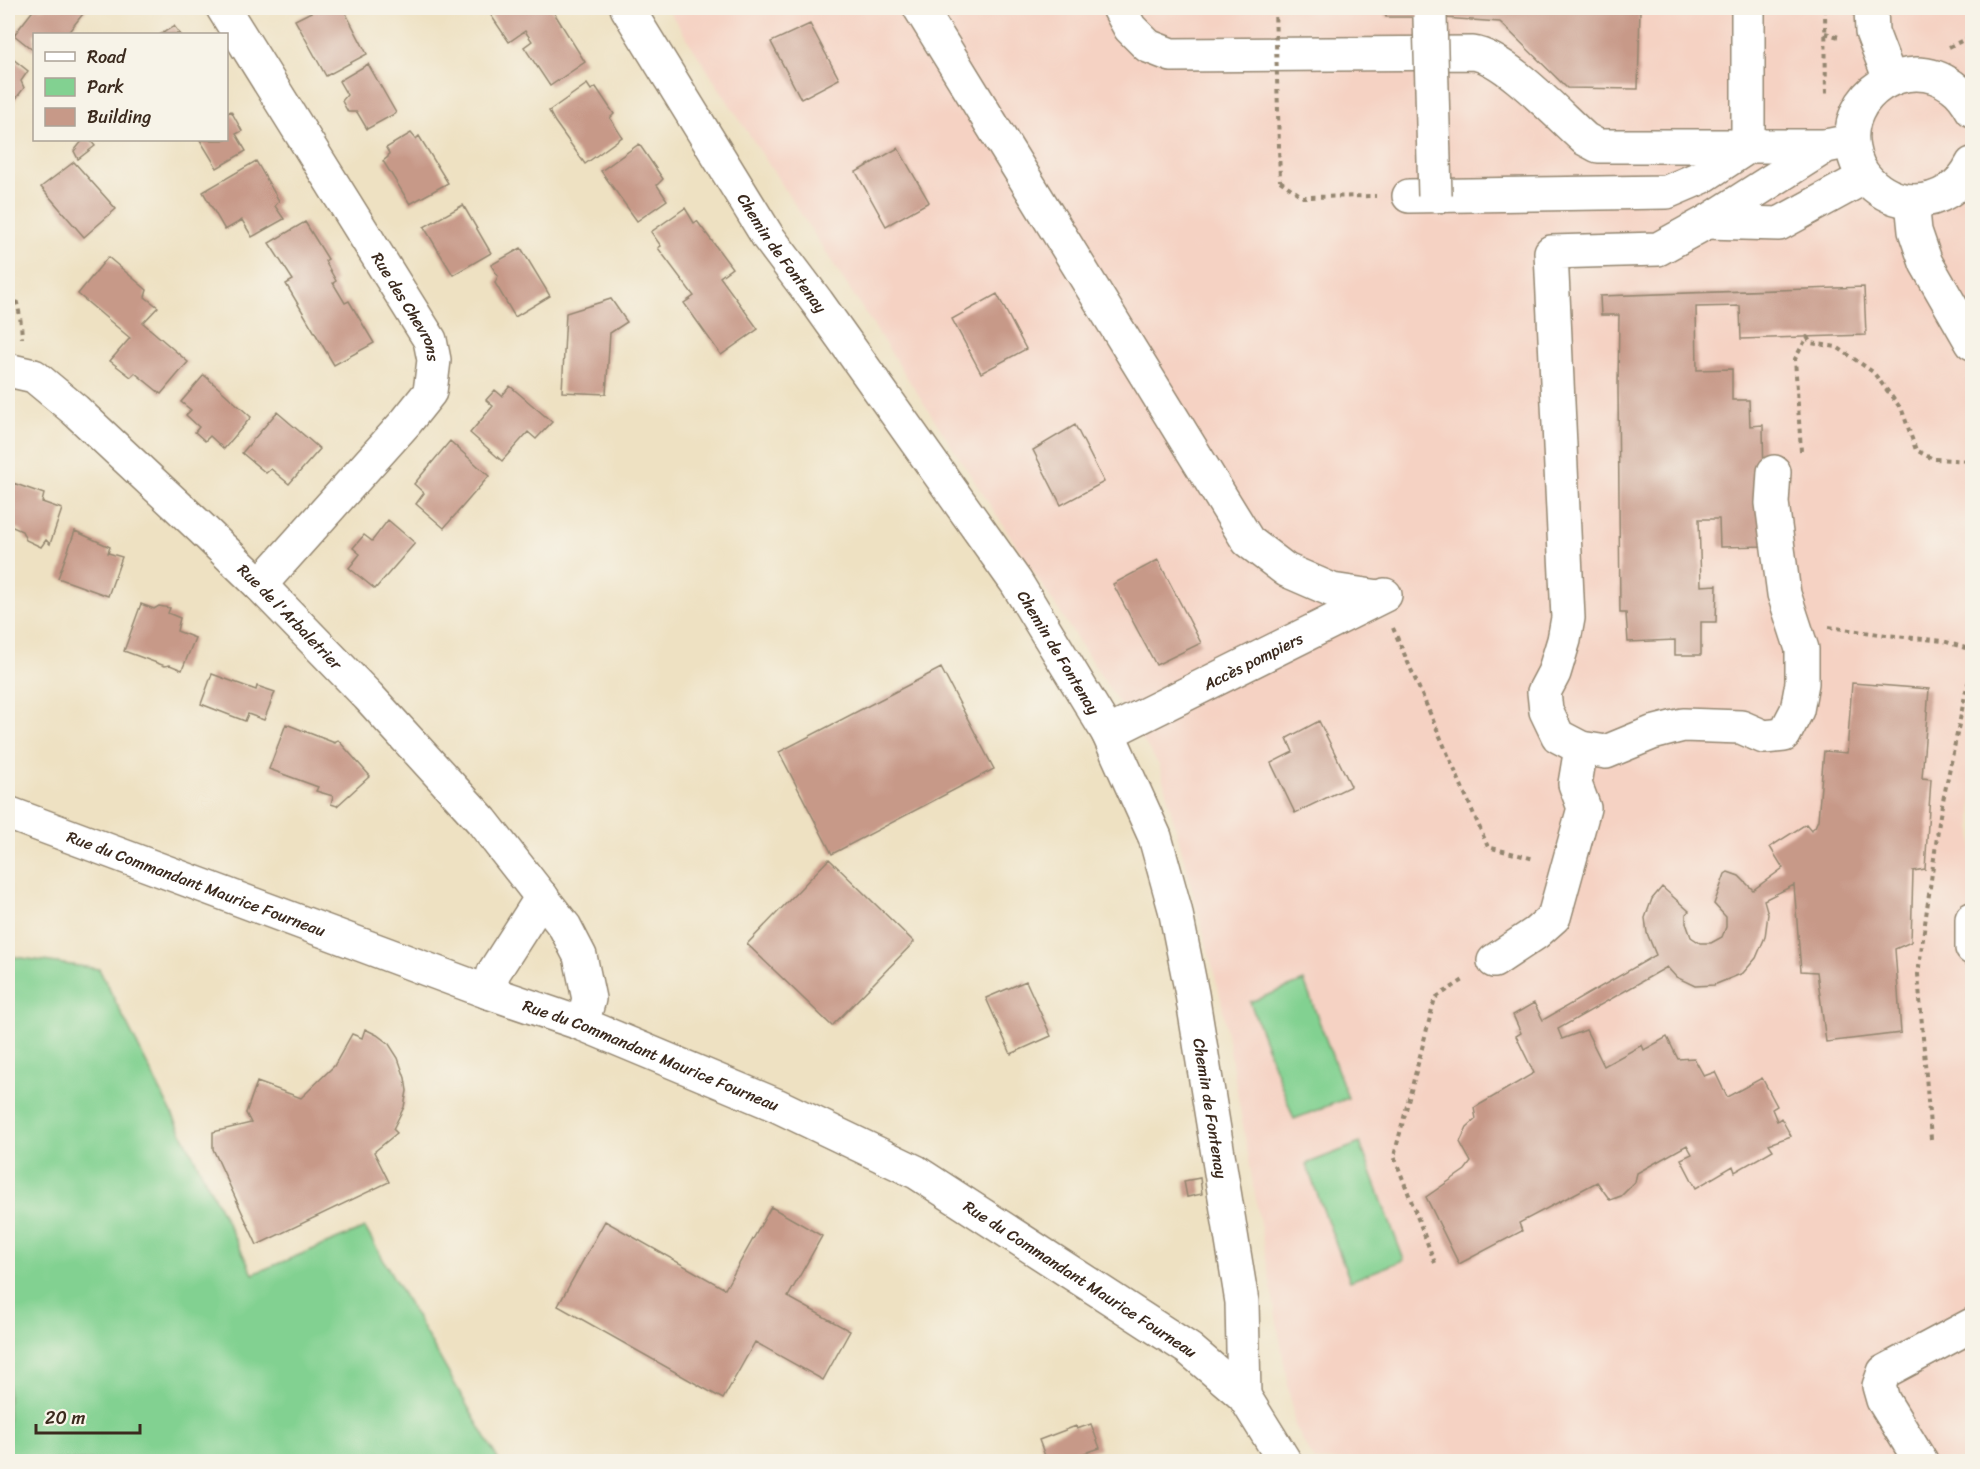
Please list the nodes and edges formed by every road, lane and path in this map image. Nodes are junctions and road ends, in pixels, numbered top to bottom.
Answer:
1 (223, 8) edge
2 (627, 8) edge
3 (920, 8) edge
4 (1119, 8) edge
5 (1275, 8) edge
6 (1748, 8) edge
7 (1871, 8) edge
8 (1431, 17) dead end
9 (1972, 36) edge
10 (1943, 50) dead end
11 (1962, 76) edge
12 (1890, 79) junction
13 (1972, 110) edge
14 (1838, 144) junction
15 (1748, 147) junction
16 (1972, 164) edge
17 (1864, 177) junction
18 (1422, 196) junction
19 (1912, 201) junction
20 (1707, 222) junction
21 (8, 285) edge
22 (1972, 343) edge
23 (21, 373) edge
24 (1802, 454) dead end
25 (1972, 460) edge
26 (1774, 472) dead end
27 (260, 585) junction
28 (1388, 593) junction
29 (1823, 626) dead end
30 (1972, 650) edge
31 (1972, 675) edge
32 (1108, 733) junction
33 (1581, 748) junction
34 (8, 813) edge
35 (1568, 868) junction
36 (542, 897) junction
37 (1972, 919) edge
38 (1972, 948) edge
39 (1494, 962) joint
40 (488, 992) junction
41 (582, 1024) junction
42 (1931, 1139) dead end
43 (1435, 1263) dead end
44 (1972, 1325) edge
45 (1244, 1396) junction
46 (1285, 1461) edge
47 (1921, 1461) edge

1 - 27 street, Rue des Chevrons
2 - 32 street, Chemin de Fontenay
3 - 28 street
4 - 15 street
5 - 18 path, bridge
6 - 15 street
7 - 12 street
8 - 18 street, bridge
9 - 10 path
11 - 12 street
11 - 13 street
12 - 14 street
14 - 15 street
14 - 17 street
14 - 20 street
15 - 18 street
16 - 19 street
17 - 19 street
17 - 20 street
19 - 22 street
20 - 33 street
21 - 23 path
23 - 27 street, Rue de l'Arbaletrier
24 - 25 path
26 - 33 street
27 - 36 street, Rue de l'Arbaletrier
28 - 32 street, Accès pompiers
28 - 35 path
29 - 30 path
31 - 42 path
32 - 45 street, Chemin de Fontenay
33 - 35 street
34 - 40 street, Rue du Commandant Maurice Fourneau
35 - 39 street
36 - 40 street
36 - 41 street, Rue de l'Arbaletrier
37 - 38 street
39 - 43 path
40 - 41 street, Rue du Commandant Maurice Fourneau
41 - 45 street, Rue du Commandant Maurice Fourneau
44 - 47 street
45 - 46 street

